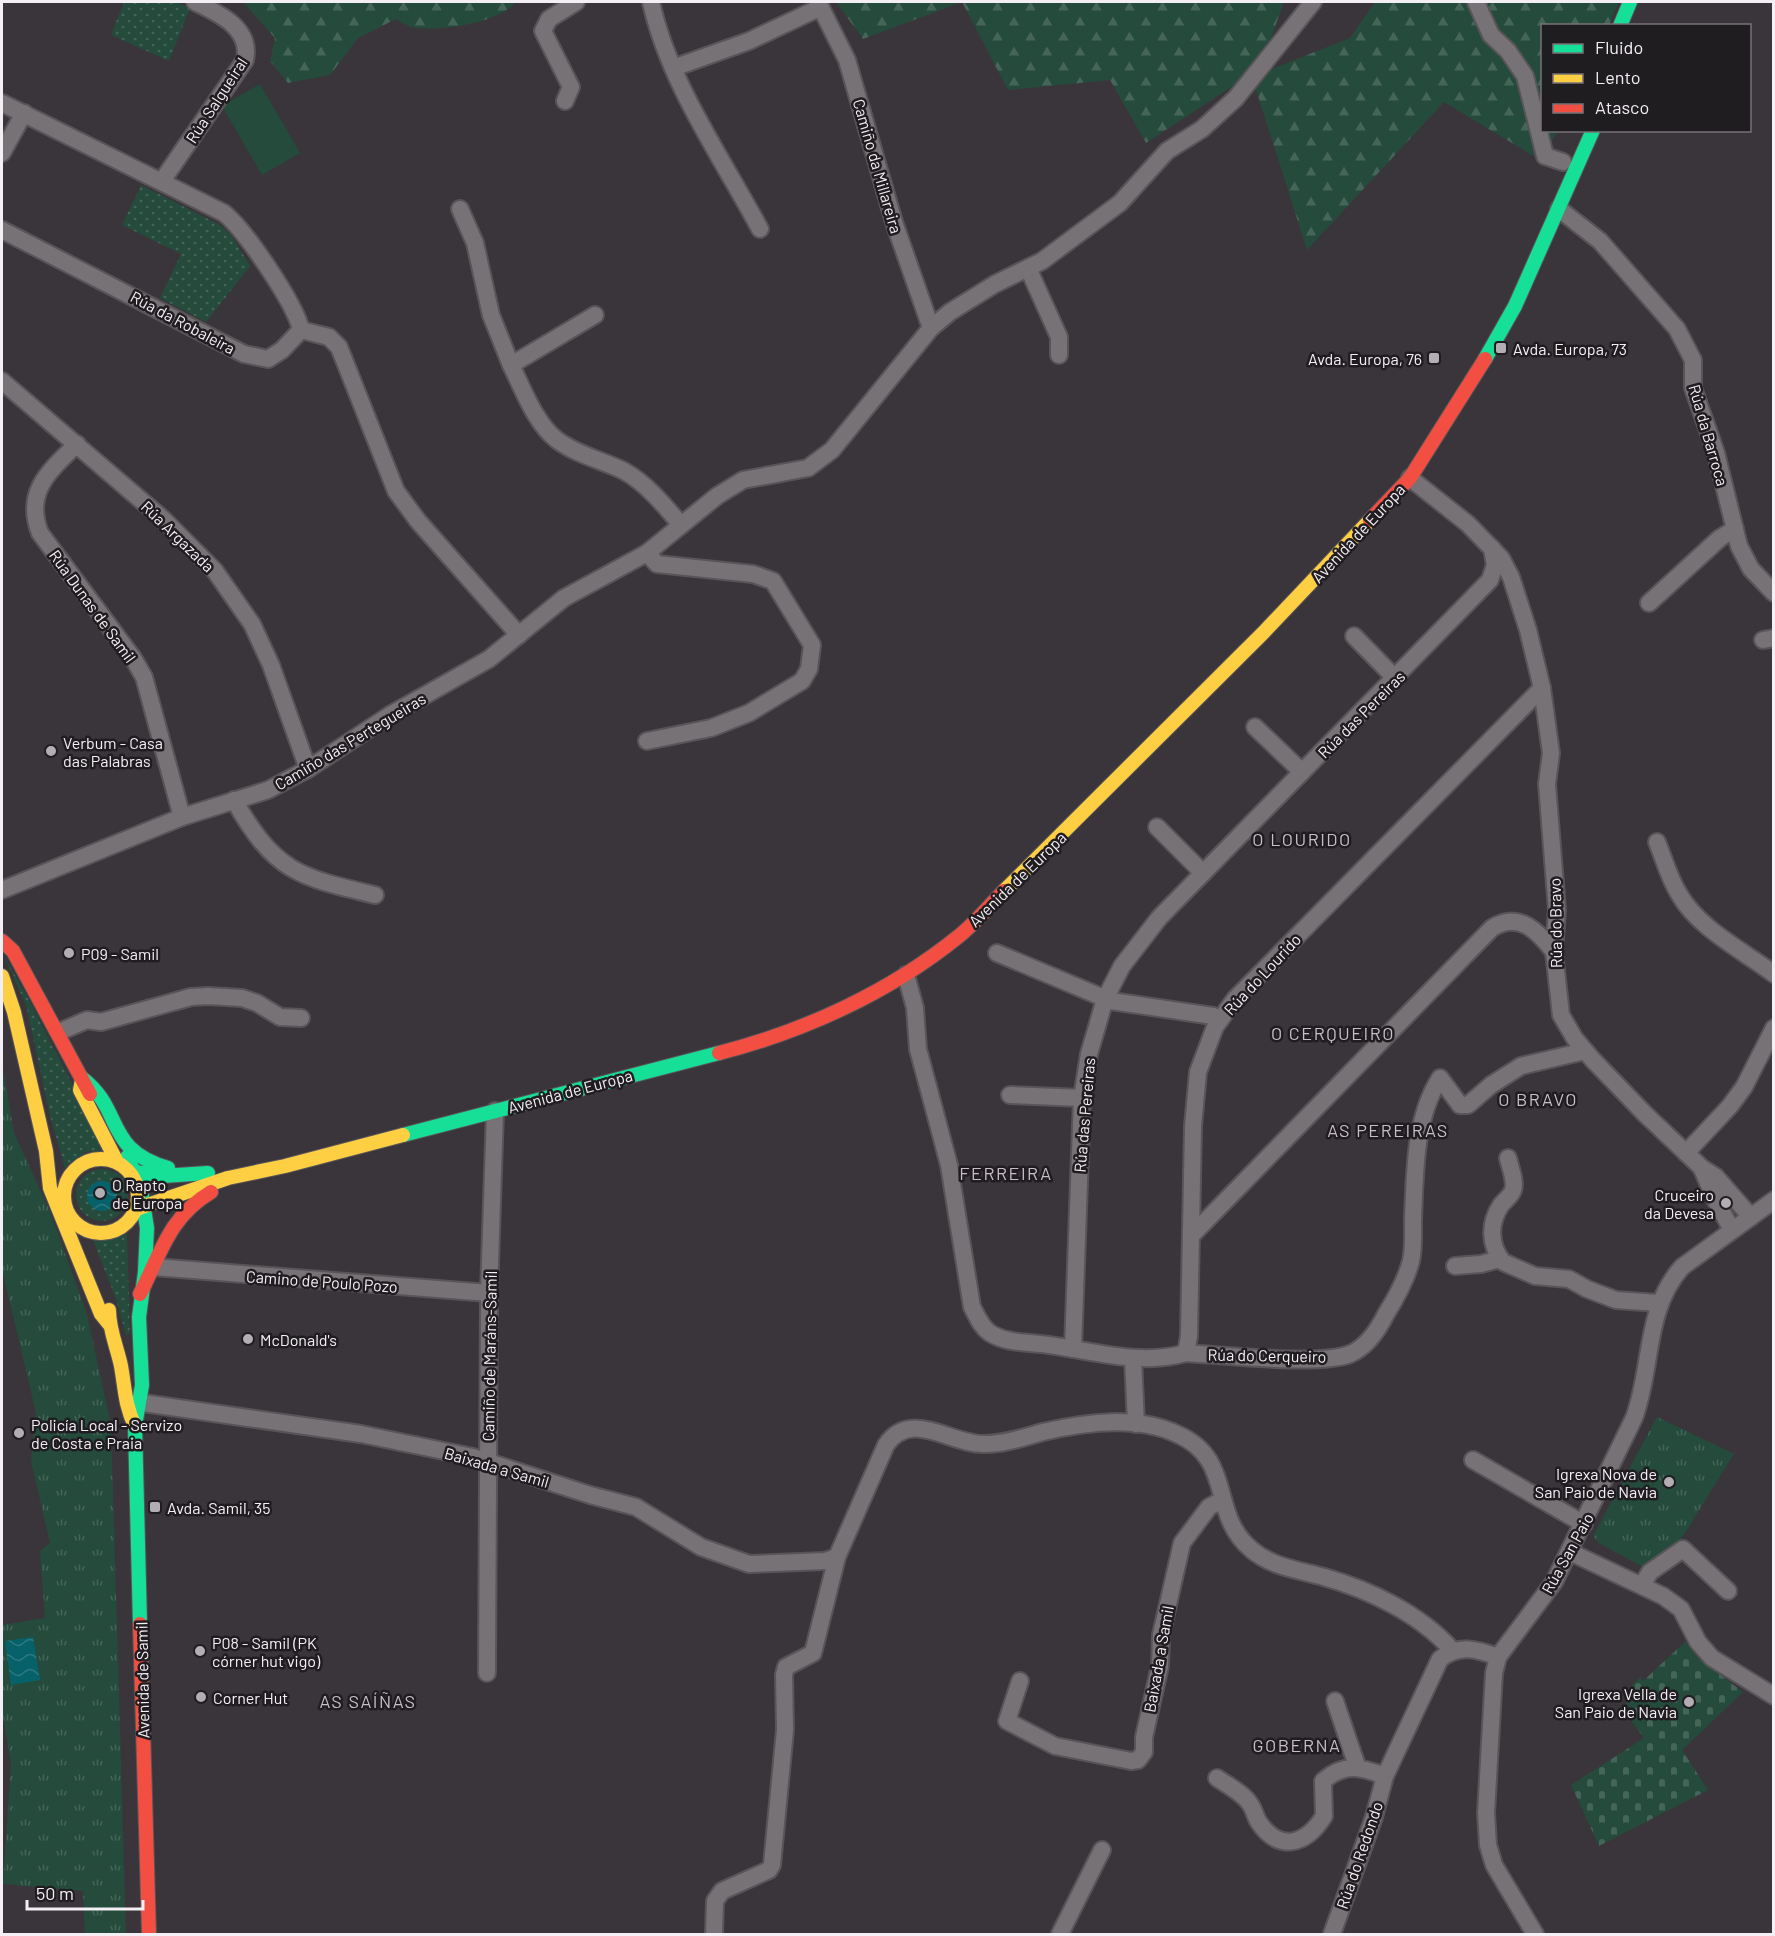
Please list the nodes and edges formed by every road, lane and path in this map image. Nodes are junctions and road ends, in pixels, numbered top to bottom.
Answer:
1 (195, 2) edge
2 (576, 2) edge
3 (651, 2) edge
4 (1313, 2) edge
5 (1476, 2) edge
6 (1630, 2) edge
7 (1646, 2) edge
8 (819, 5) edge
9 (1639, 18) dead end
10 (1621, 24) edge
11 (673, 68) junction
12 (565, 101) dead end
13 (2, 103) edge
14 (24, 113) junction
15 (1592, 132) edge
16 (2, 153) edge
17 (1565, 157) joint
18 (162, 181) junction
19 (460, 209) dead end
20 (1559, 209) junction
21 (760, 229) dead end
22 (2, 230) edge
23 (1028, 268) junction
24 (1507, 287) dead end
25 (595, 315) dead end
26 (1487, 326) dead end
27 (931, 328) junction
28 (301, 330) junction
29 (1476, 345) dead end
30 (1059, 355) dead end
31 (511, 365) junction
32 (2, 381) edge
33 (77, 444) junction
34 (1410, 478) junction
35 (1356, 514) dead end
36 (681, 525) junction
37 (1735, 529) junction
38 (1492, 548) junction
39 (647, 552) junction
40 (1490, 580) junction
41 (1514, 591) junction
42 (1773, 593) edge
43 (1648, 603) dead end
44 (1269, 606) dead end
45 (519, 635) junction
46 (1354, 636) dead end
47 (1227, 649) dead end
48 (1395, 678) junction
49 (1542, 688) junction
50 (1255, 727) dead end
51 (647, 741) dead end
52 (308, 769) junction
53 (1302, 772) junction
54 (234, 800) junction
55 (182, 817) junction
56 (1156, 827) dead end
57 (1657, 842) dead end
58 (1203, 873) junction
59 (2, 890) edge
60 (375, 896) dead end
61 (1557, 910) junction
62 (959, 917) dead end
63 (1527, 924) junction
64 (2, 941) edge
65 (1554, 952) junction
66 (997, 953) dead end
67 (900, 970) junction
68 (1773, 974) edge
69 (2, 976) edge
70 (839, 994) dead end
71 (1105, 999) junction
72 (810, 1007) dead end
73 (301, 1018) dead end
74 (780, 1019) dead end
75 (1220, 1020) junction
76 (1773, 1028) edge
77 (59, 1032) junction
78 (1585, 1051) junction
79 (82, 1078) junction
80 (1010, 1095) dead end
81 (1082, 1098) junction
82 (495, 1111) junction
83 (46, 1150) junction
84 (1686, 1152) junction
85 (274, 1154) dead end
86 (1508, 1158) dead end
87 (117, 1162) junction
88 (221, 1162) dead end
89 (285, 1166) junction
90 (1702, 1168) junction
91 (133, 1172) junction
92 (64, 1192) junction
93 (1771, 1206) edge
94 (137, 1211) junction
95 (1751, 1217) junction
96 (72, 1220) junction
97 (1732, 1230) junction
98 (1191, 1236) junction
99 (1500, 1259) junction
100 (1455, 1266) dead end
101 (154, 1268) junction
102 (489, 1293) junction
103 (140, 1294) junction
104 (1659, 1303) junction
105 (109, 1324) junction
106 (1073, 1349) junction
107 (1186, 1353) junction
108 (1134, 1358) junction
109 (143, 1403) junction
110 (1136, 1424) junction
111 (135, 1426) junction
112 (1473, 1460) dead end
113 (488, 1462) junction
114 (1222, 1500) junction
115 (1584, 1524) junction
116 (1570, 1552) junction
117 (837, 1557) junction
118 (1642, 1585) junction
119 (1728, 1591) dead end
120 (1452, 1650) junction
121 (1498, 1658) junction
122 (487, 1673) dead end
123 (1020, 1681) dead end
124 (1772, 1692) edge
125 (1335, 1701) dead end
126 (1357, 1766) junction
127 (1385, 1776) junction
128 (1217, 1778) dead end
129 (1102, 1850) dead end
130 (149, 1935) edge
131 (714, 1935) edge
132 (1060, 1935) edge
133 (1332, 1935) edge
134 (1535, 1935) edge

1 - 18 street, Rúa Salgueiral
2 - 12 street
3 - 11 street
4 - 23 street, Camiño das Pertegueiras
5 - 17 street
6 - 10 main road
7 - 9 main road
8 - 11 street, Camiño da Millareira
8 - 27 street, Camiño da Millareira
11 - 21 street
13 - 14 street
14 - 16 street
14 - 18 street
15 - 20 main road, Avenida de Europa
17 - 24 main road
18 - 28 street
19 - 31 street
20 - 34 main road, Avenida de Europa
20 - 37 street, Rúa da Barroca
22 - 28 street, Rúa da Robaleira
23 - 27 street, Camiño das Pertegueiras
23 - 30 street
25 - 31 street
26 - 29 main road
27 - 36 street, Camiño das Pertegueiras
28 - 45 street
31 - 36 street
32 - 33 street, Rúa Argazada
33 - 52 street, Rúa Argazada
33 - 55 street, Rúa Dunas de Samil
34 - 38 street, Rúa do Bravo
34 - 67 main road, Avenida de Europa
35 - 44 main road, Avenida de Europa
36 - 39 street, Camiño das Pertegueiras
37 - 42 street, Rúa da Barroca
37 - 43 street
38 - 40 street
38 - 41 street, Rúa do Bravo
39 - 45 street, Camiño das Pertegueiras
39 - 51 street
40 - 41 street
40 - 48 street, Rúa das Pereiras
41 - 49 street, Rúa do Bravo
45 - 52 street, Camiño das Pertegueiras
46 - 48 street
47 - 62 main road, Avenida de Europa
48 - 53 street, Rúa das Pereiras
49 - 61 street, Rúa do Bravo
49 - 75 street, Rúa do Lourido
50 - 53 street
52 - 54 street, Camiño das Pertegueiras
53 - 58 street, Rúa das Pereiras
54 - 55 street, Camiño das Pertegueiras
54 - 60 street
55 - 59 street, Camiño das Pertegueiras
56 - 58 street
57 - 68 street
58 - 71 street, Rúa das Pereiras
61 - 63 street
61 - 65 street, Rúa do Bravo
63 - 65 street
63 - 98 street
64 - 77 main road, Avenida de Samil
65 - 78 street, Rúa do Bravo
66 - 71 street
67 - 70 main road, Avenida de Europa
67 - 82 main road, Avenida de Europa
67 - 106 street
69 - 83 main road, Avenida de Samil
71 - 75 street
71 - 81 street, Rúa das Pereiras
72 - 74 main road
73 - 77 street
75 - 98 street, Rúa do Lourido
76 - 84 street
77 - 79 main road, Avenida de Samil
78 - 84 street, Rúa do Bravo
78 - 107 street, Rúa do Cerqueiro
79 - 87 main road, Avenida de Samil
79 - 88 main road
79 - 91 main road, Avenida de Samil
80 - 81 street
81 - 106 street, Rúa das Pereiras
82 - 89 main road, Avenida de Europa
82 - 102 street, Camiño de Maráns-Samil
83 - 92 main road, Avenida de Samil
83 - 105 main road, Avenida de Samil
84 - 90 street, Rúa do Bravo
85 - 91 main road
86 - 99 street
87 - 91 main road
87 - 92 main road
89 - 94 main road, Avenida de Europa
89 - 101 main road
90 - 95 street, Rúa do Bravo
90 - 97 street, Rúa do Bravo
91 - 94 main road, Avenida de Samil
92 - 96 main road
93 - 95 street, Rúa San Paio
94 - 96 main road
94 - 103 main road, Avenida de Samil
95 - 97 street, Rúa San Paio
96 - 105 main road, Avenida de Samil
97 - 104 street, Rúa San Paio
98 - 107 street, Rúa do Lourido
99 - 100 street
99 - 104 street
101 - 102 street, Camino de Poulo Pozo
101 - 103 main road
102 - 113 street, Camiño de Maráns-Samil
103 - 109 main road, Avenida de Samil
104 - 115 street, Rúa San Paio
105 - 111 main road, Avenida de Samil
106 - 108 street, Rúa do Cerqueiro
107 - 108 street, Rúa do Cerqueiro
108 - 110 street
109 - 111 main road, Avenida de Samil
109 - 113 street, Baixada a Samil
110 - 114 street
110 - 117 street
111 - 130 main road, Avenida de Samil
112 - 115 street
113 - 117 street, Baixada a Samil
113 - 122 street, Camiño de Maráns-Samil
114 - 120 street
114 - 123 street, Baixada a Samil
115 - 116 street, Rúa San Paio
116 - 118 street
116 - 121 street, Rúa San Paio
117 - 131 street
118 - 119 street
118 - 124 street
120 - 121 street
120 - 127 street, Rúa do Redondo
121 - 134 street, Rúa San Paio
125 - 126 street
126 - 127 street
126 - 128 street
127 - 133 street, Rúa do Redondo
129 - 132 street

